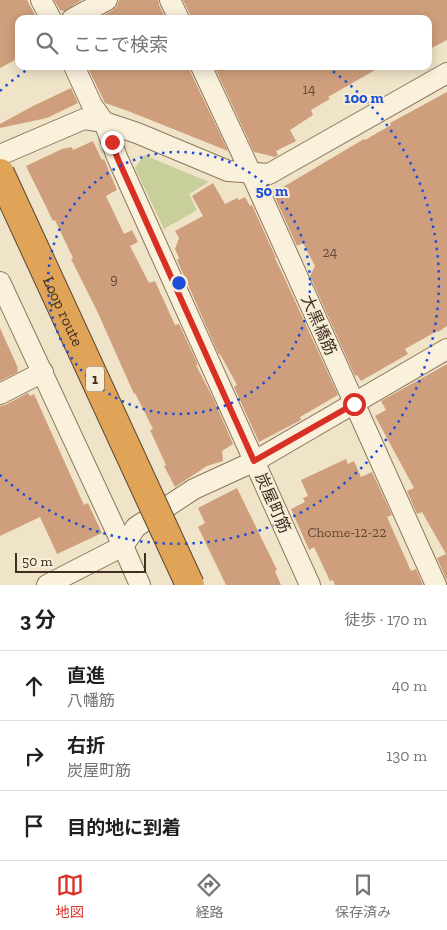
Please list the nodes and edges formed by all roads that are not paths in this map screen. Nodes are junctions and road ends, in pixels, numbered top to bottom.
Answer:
1 (41, 0) edge
2 (106, 0) edge
3 (170, 0) edge
4 (49, 15) edge
5 (79, 15) edge
6 (177, 15) edge
7 (76, 70) edge
8 (203, 70) edge
9 (447, 73) edge
10 (104, 122) junction
11 (0, 154) edge
12 (0, 173) edge
13 (251, 173) junction
14 (0, 282) edge
15 (447, 349) edge
16 (43, 372) junction
17 (0, 394) edge
18 (354, 404) junction
19 (254, 461) junction
20 (123, 546) junction
21 (47, 585) edge
22 (140, 585) edge
23 (190, 585) edge
24 (310, 585) edge
25 (436, 585) edge

1 - 4 street
2 - 5 street
3 - 6 street
7 - 10 street, 炭屋町筋
8 - 13 street, 大黒橋筋
9 - 13 street
10 - 11 street
10 - 13 street
10 - 19 street, 炭屋町筋
12 - 23 highway, Loop route / 1, bridge
13 - 18 street, 大黒橋筋
14 - 16 street
15 - 18 street
16 - 17 street
16 - 20 street
18 - 19 street
18 - 25 street, 大黒橋筋
19 - 20 street
19 - 24 street, 炭屋町筋
20 - 21 street
20 - 22 street

